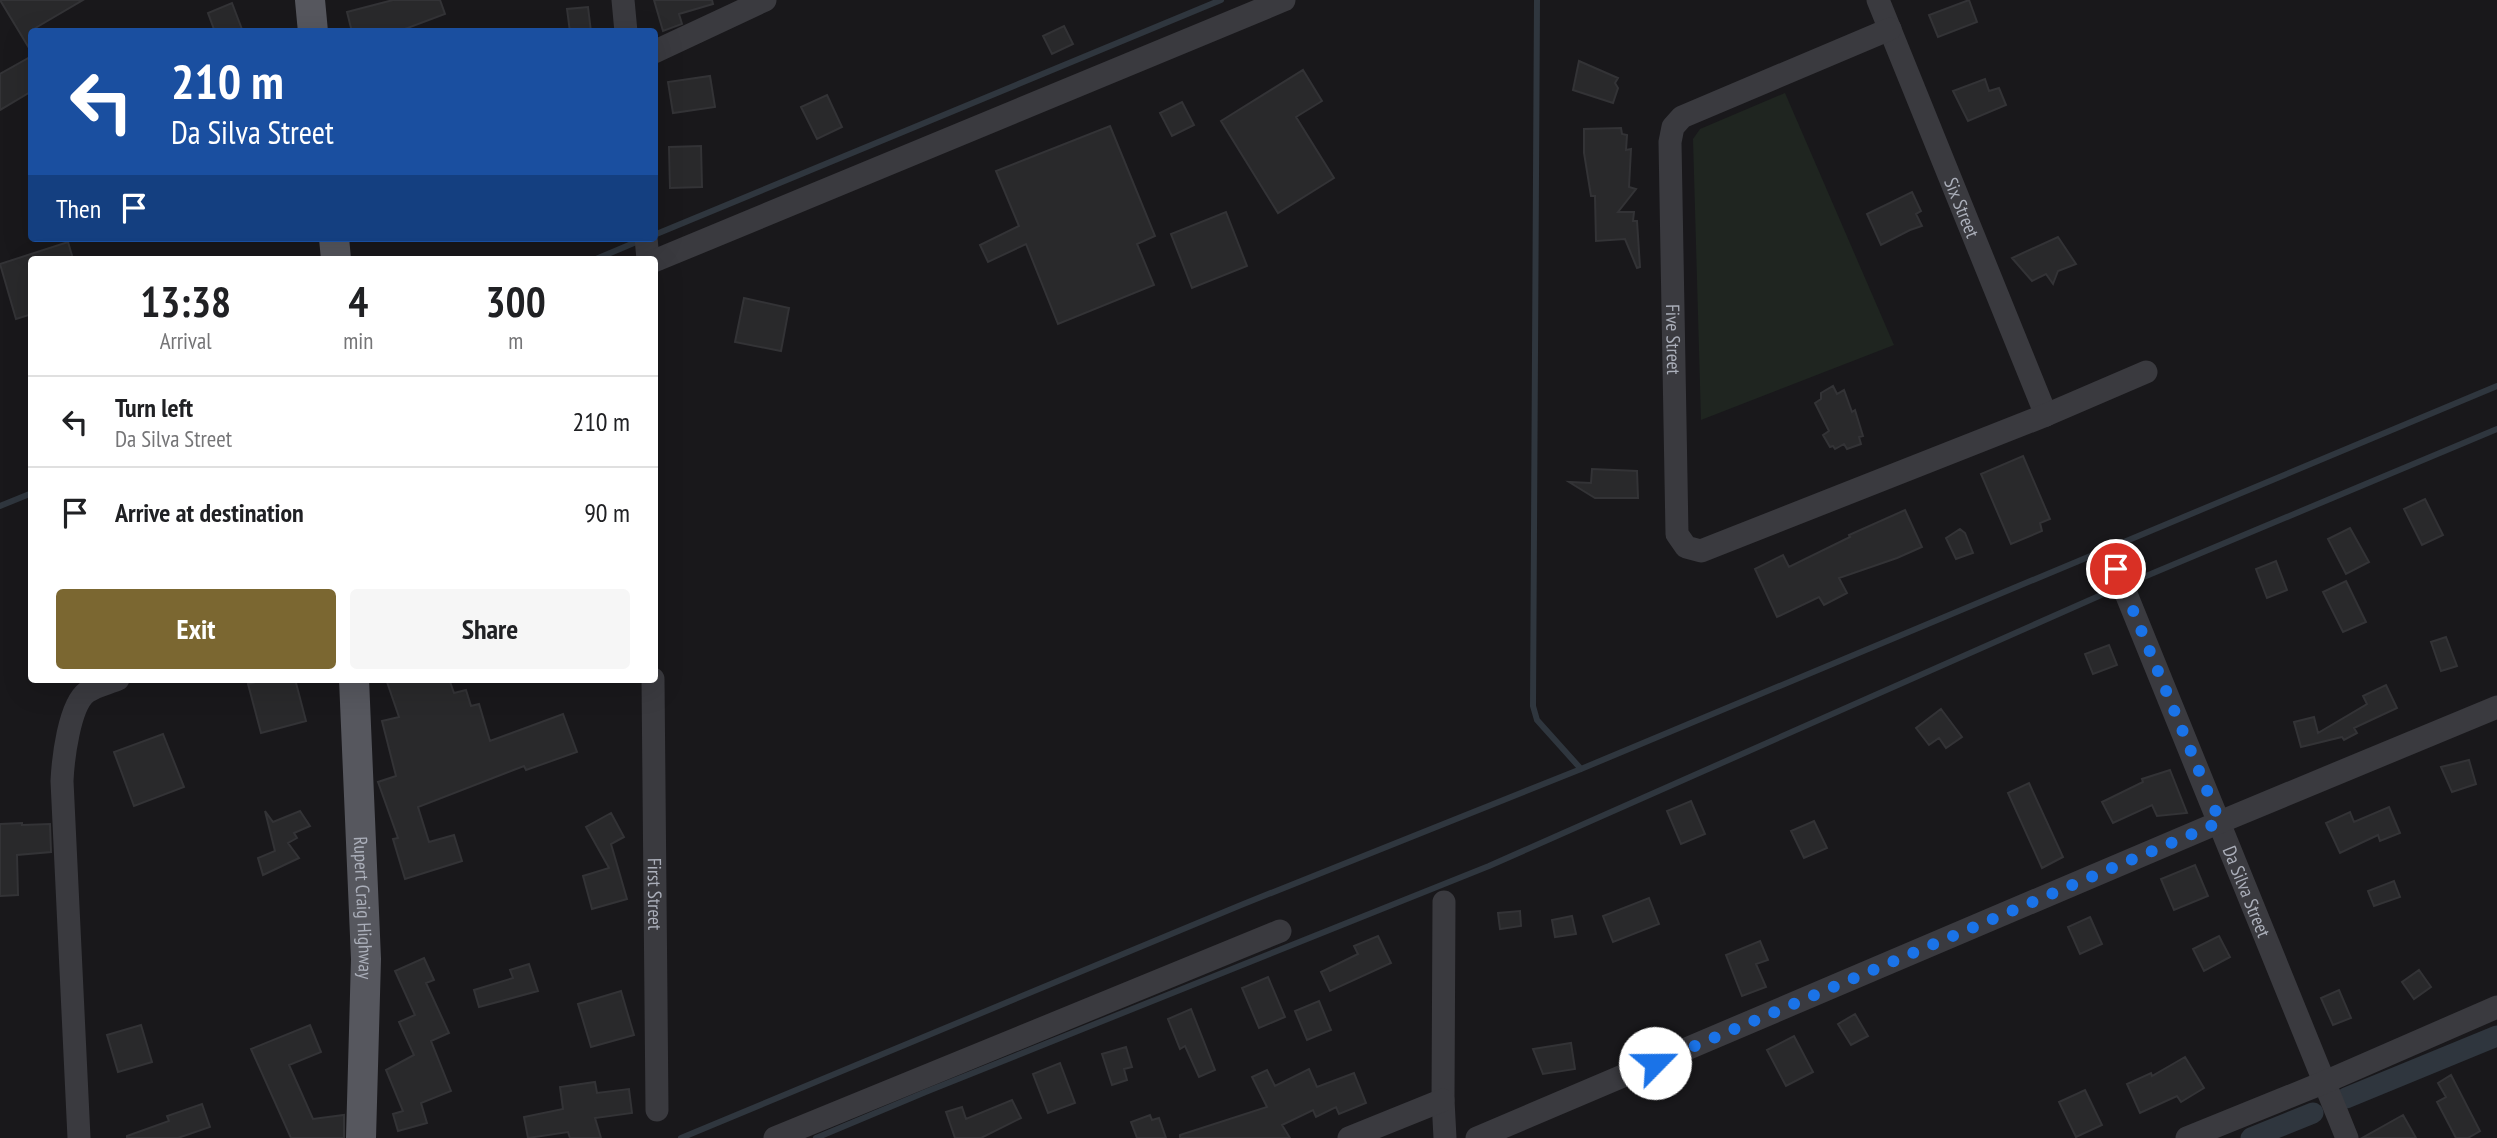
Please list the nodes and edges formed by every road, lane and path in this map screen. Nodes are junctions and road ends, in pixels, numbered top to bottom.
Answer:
1 (310, 0) edge
2 (623, 0) edge
3 (765, 0) edge
4 (1284, 0) edge
5 (1878, 0) edge
6 (313, 28) edge
7 (626, 28) edge
8 (1890, 29) junction
9 (658, 50) edge
10 (658, 259) edge
11 (2146, 373) dead end
12 (2046, 415) junction
13 (2116, 569) dead end
14 (108, 683) edge
15 (354, 683) edge
16 (653, 683) edge
17 (2497, 707) edge
18 (2220, 822) junction
19 (1444, 902) dead end
20 (1280, 931) dead end
21 (2497, 1007) edge
22 (2325, 1082) junction
23 (1443, 1100) junction
24 (657, 1110) dead end
25 (79, 1138) edge
26 (361, 1138) edge
27 (775, 1138) edge
28 (1349, 1138) edge
29 (1445, 1138) edge
30 (1477, 1138) edge
31 (2187, 1138) edge
32 (2347, 1138) edge

1 - 6 main road
2 - 7 street
3 - 9 street
4 - 10 street
5 - 8 street, Six Street
8 - 12 street, Six Street
8 - 12 street, Five Street
11 - 12 street
13 - 18 street, Da Silva Street
14 - 25 street
15 - 26 main road, Rupert Craig Highway
16 - 24 street, First Street
17 - 18 street
18 - 22 street, Da Silva Street
18 - 30 street
19 - 23 street
20 - 27 street
21 - 22 street
22 - 31 street
22 - 32 street, Da Silva Street
23 - 28 street
23 - 29 street

